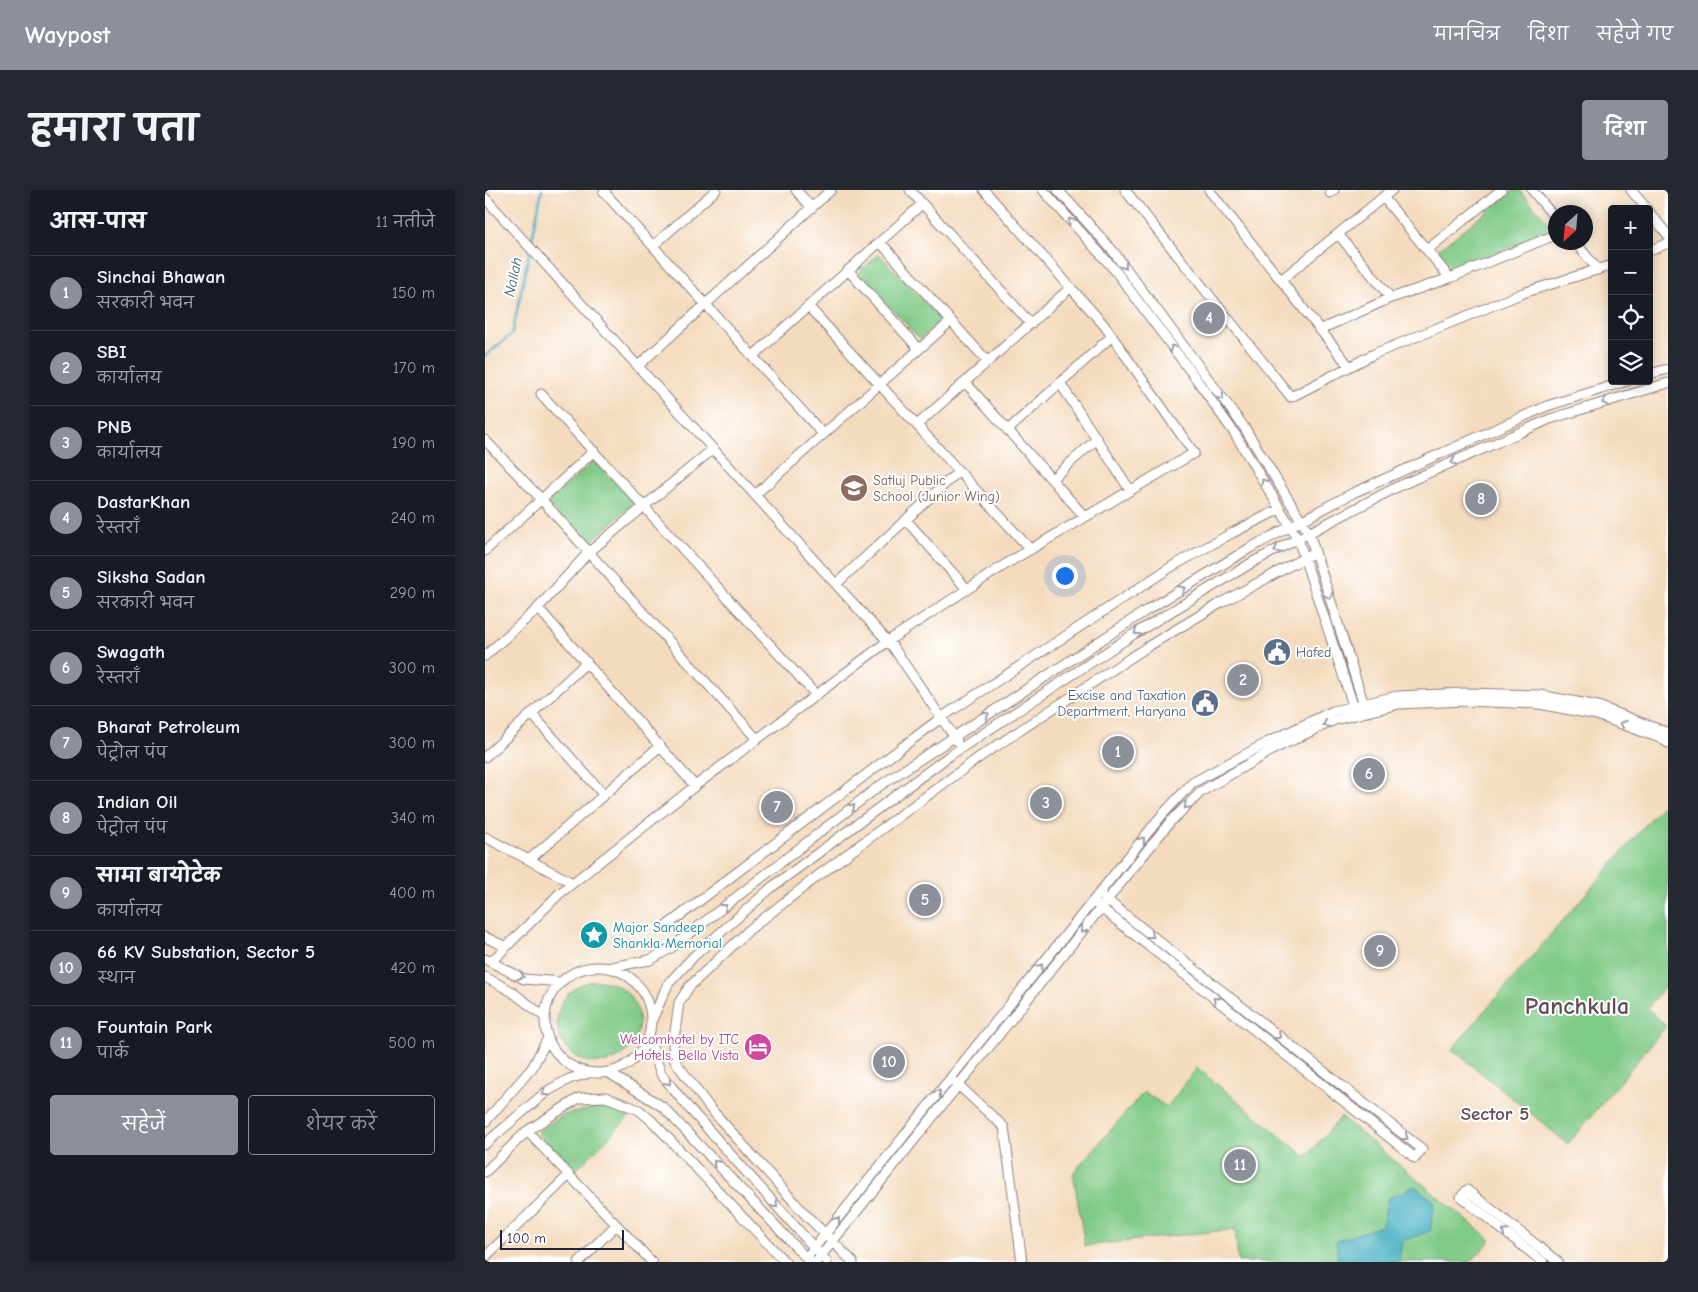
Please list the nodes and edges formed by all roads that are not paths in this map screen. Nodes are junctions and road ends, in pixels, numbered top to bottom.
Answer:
1 (606, 190) edge
2 (716, 190) edge
3 (796, 190) edge
4 (831, 190) edge
5 (909, 190) edge
6 (984, 190) edge
7 (1043, 190) edge
8 (1058, 190) edge
9 (1125, 190) edge
10 (1209, 190) edge
11 (1392, 190) edge
12 (1501, 190) edge
13 (1532, 190) edge
14 (1631, 190) edge
15 (1383, 197) junction
16 (485, 198) edge
17 (922, 204) junction
18 (1644, 205) edge
19 (812, 208) junction
20 (1548, 209) edge
21 (1653, 217) edge
22 (1338, 234) junction
23 (1668, 235) edge
24 (1548, 238) edge
25 (879, 242) junction
26 (1668, 243) edge
27 (653, 246) junction
28 (1427, 250) junction
29 (1582, 250) edge
30 (1651, 250) edge
31 (1608, 266) edge
32 (848, 270) junction
33 (1598, 270) junction
34 (1450, 278) junction
35 (1281, 280) junction
36 (1071, 288) junction
37 (1391, 298) junction
38 (706, 304) junction
39 (808, 306) junction
40 (951, 321) junction
41 (1031, 324) junction
42 (1319, 330) junction
43 (1112, 336) junction
44 (919, 349) junction
45 (753, 356) junction
46 (988, 362) junction
47 (638, 366) junction
48 (1349, 366) junction
49 (1668, 369) edge
50 (1653, 373) edge
51 (965, 382) junction
52 (1060, 383) junction
53 (1668, 383) edge
54 (879, 384) junction
55 (1614, 385) edge
56 (541, 394) dead end
57 (917, 425) junction
58 (1008, 430) junction
59 (823, 434) junction
60 (1097, 439) junction
61 (485, 440) edge
62 (713, 449) junction
63 (594, 451) junction
64 (959, 471) junction
65 (1051, 479) junction
66 (1130, 490) junction
67 (755, 495) junction
68 (541, 499) junction
69 (643, 507) junction
70 (1280, 509) junction
71 (1085, 517) junction
72 (906, 520) junction
73 (1301, 520) junction
74 (1291, 526) junction
75 (1309, 533) junction
76 (1298, 539) junction
77 (1030, 549) junction
78 (485, 551) edge
79 (1315, 552) junction
80 (588, 553) junction
81 (1304, 556) junction
82 (836, 584) junction
83 (967, 589) junction
84 (537, 608) junction
85 (888, 641) junction
86 (485, 656) edge
87 (587, 662) junction
88 (816, 695) junction
89 (1365, 707) junction
90 (1355, 710) junction
91 (531, 713) junction
92 (942, 718) junction
93 (1668, 733) edge
94 (954, 736) junction
95 (757, 739) junction
96 (1668, 743) edge
97 (660, 746) junction
98 (961, 747) junction
99 (485, 755) edge
100 (1236, 765) junction
101 (695, 786) junction
102 (604, 795) junction
103 (485, 837) edge
104 (757, 858) junction
105 (529, 860) junction
106 (768, 872) junction
107 (573, 883) junction
108 (1099, 894) junction
109 (1107, 900) junction
110 (1093, 902) junction
111 (1101, 908) junction
112 (665, 927) dead end
113 (485, 937) edge
114 (714, 938) junction
115 (506, 947) junction
116 (726, 951) junction
117 (488, 961) edge
118 (606, 968) junction
119 (485, 977) edge
120 (561, 982) junction
121 (545, 1017) junction
122 (652, 1020) junction
123 (548, 1038) junction
124 (649, 1038) junction
125 (589, 1073) junction
126 (609, 1073) junction
127 (951, 1078) junction
128 (958, 1085) junction
129 (663, 1107) junction
130 (652, 1121) junction
131 (485, 1122) edge
132 (527, 1131) junction
133 (485, 1144) edge
134 (750, 1153) junction
135 (738, 1163) junction
136 (485, 1172) edge
137 (569, 1175) junction
138 (1473, 1201) dead end
139 (1493, 1217) junction
140 (616, 1225) junction
141 (829, 1238) junction
142 (485, 1257) edge
143 (820, 1257) edge
144 (808, 1260) edge
145 (579, 1262) edge
146 (652, 1262) edge
147 (785, 1262) edge
148 (853, 1262) edge
149 (1022, 1262) edge
150 (1543, 1262) edge
151 (1558, 1262) edge

1 - 27 street
2 - 27 street
3 - 19 street
4 - 19 street
5 - 17 street
6 - 36 street
70 -> 7 street
8 -> 73 street
9 - 48 street
10 - 35 street
11 - 15 street
12 - 28 street
13 - 20 street
14 - 18 street
15 - 22 street
15 - 28 street
16 - 47 street
17 - 25 street
17 - 41 street
19 - 38 street
21 - 23 street
22 - 35 street
22 - 37 street
24 - 34 street
25 - 32 street
25 - 40 street
26 - 30 street
27 - 38 street
28 - 34 street
29 - 33 street
31 - 33 street
32 - 39 street
32 - 44 street
33 - 48 street
34 - 37 street
35 - 42 street
36 - 41 street
36 - 43 street
37 - 42 street
38 - 45 street
38 - 47 street
39 - 45 street
39 - 54 street
40 - 44 street
40 - 46 street
41 - 46 street
42 - 48 street
43 - 52 street
43 - 66 street
44 - 54 street
45 - 59 street
46 - 51 street
47 - 62 street
49 - 50 street
51 - 57 street
51 - 58 street
52 - 58 street
52 - 60 street
53 -> 75 street
54 - 57 street
54 - 59 street
55 - 73 street
56 - 63 street
57 - 64 street
58 - 65 street
59 - 67 street
60 - 65 street
60 - 66 street
61 - 68 street
62 - 67 street
62 - 69 street
63 - 68 street
63 - 69 street
64 - 72 street
64 - 77 street
65 - 71 street
66 - 71 street
67 - 82 street
68 - 78 street
68 - 80 street
69 - 80 street
69 - 88 street
70 - 74 street
70 - 92 street
71 - 77 street
72 - 82 street
72 - 83 street
73 - 74 street
73 - 75 street
74 - 76 street
94 -> 74 street
75 - 76 street
75 - 79 street
76 - 81 street
76 -> 98 street
77 - 83 street
79 - 81 street
79 -> 89 street
80 - 84 street
80 - 95 street
81 - 90 street
81 - 116 street
82 - 85 street
83 - 85 street
84 - 86 street
84 - 87 street
85 - 88 street
85 - 92 street
87 - 91 street
87 - 97 street
88 - 95 street
89 - 90 street
89 - 93 street
96 -> 89 street
90 - 100 street
91 - 99 street
91 - 102 street
92 - 94 street
92 - 104 street
94 - 98 street
106 -> 94 street
95 - 101 street
97 - 101 street
97 - 102 street
98 - 114 street
108 -> 100 street
100 -> 109 street
101 - 107 street
102 - 105 street
103 - 105 street
104 - 106 street
104 - 112 street
105 - 107 street
118 -> 106 street
107 - 115 street
108 - 109 street
108 - 110 street
109 - 111 street
109 -> 111 street
110 - 111 street
127 -> 110 street
111 -> 128 street
113 - 115 street
114 - 116 street
114 - 122 street
115 - 117 street
116 - 134 street
117 -> 120 street
118 - 120 street
118 - 122 street
119 - 121 street
120 - 121 street
121 - 123 street
122 - 124 street
123 - 125 street
123 - 131 street
124 - 126 street
124 -> 135 street
125 - 126 street
125 -> 133 street
126 - 129 street
127 - 128 street
141 -> 127 street
128 - 141 street
128 - 149 street
129 - 130 street
144 -> 129 street
130 - 132 street
130 - 147 street
132 - 136 street
132 - 137 street
134 - 135 street
134 - 141 street
135 -> 143 street
137 - 140 street
137 - 142 street
138 - 139 street
150 -> 139 street
139 - 151 street
140 - 145 street
140 - 146 street
141 - 143 street
141 - 148 street
143 - 144 street

